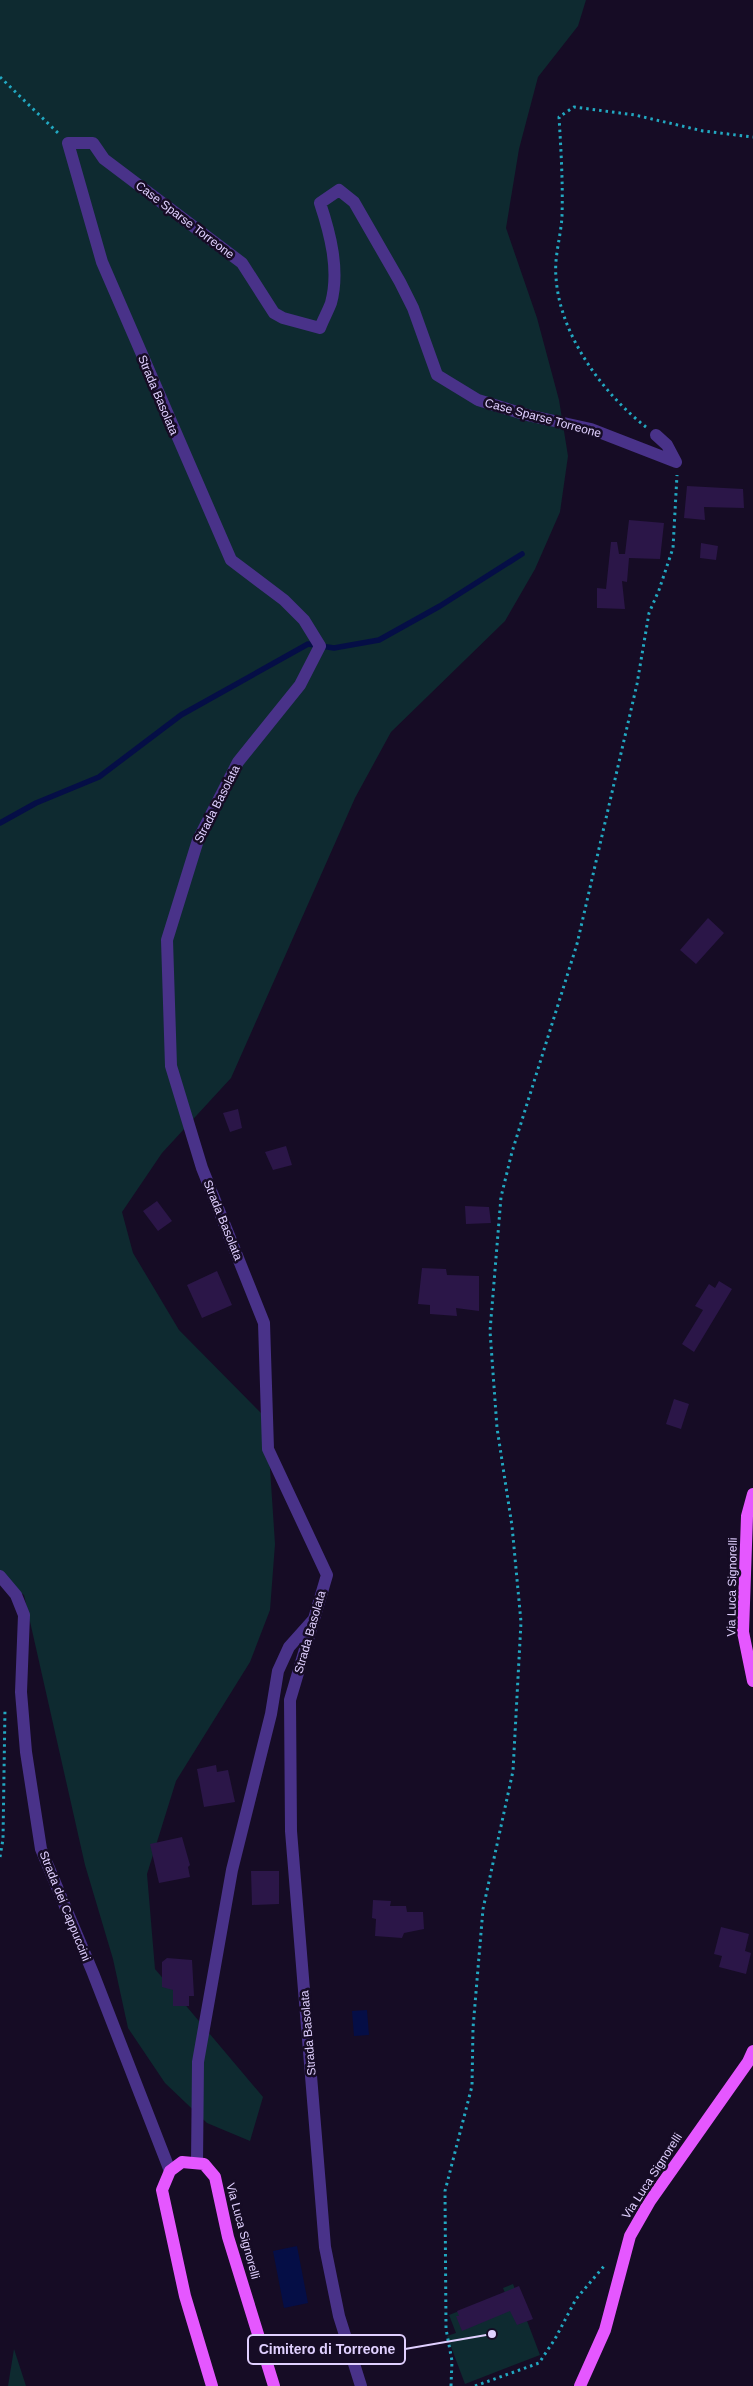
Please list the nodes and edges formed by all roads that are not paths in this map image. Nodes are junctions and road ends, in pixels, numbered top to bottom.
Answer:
1 (68, 143) joint
2 (656, 434) road end
3 (753, 1494) edge
4 (0, 1576) edge
5 (314, 1619) junction
6 (753, 1681) edge
7 (753, 2051) edge
8 (197, 2163) junction
9 (170, 2171) junction
10 (212, 2386) edge
11 (274, 2386) edge
12 (361, 2386) edge
13 (580, 2386) edge

1 - 2 street, Case Sparse Torreone
1 - 5 street, Strada Basolata
3 - 6 main road, Via Luca Signorelli
4 - 9 street, Strada dei Cappuccini
5 - 8 street
5 - 12 street, Strada Basolata
7 - 13 main road, Via Luca Signorelli
8 - 9 main road
8 - 11 main road, Via Luca Signorelli
9 - 10 main road

